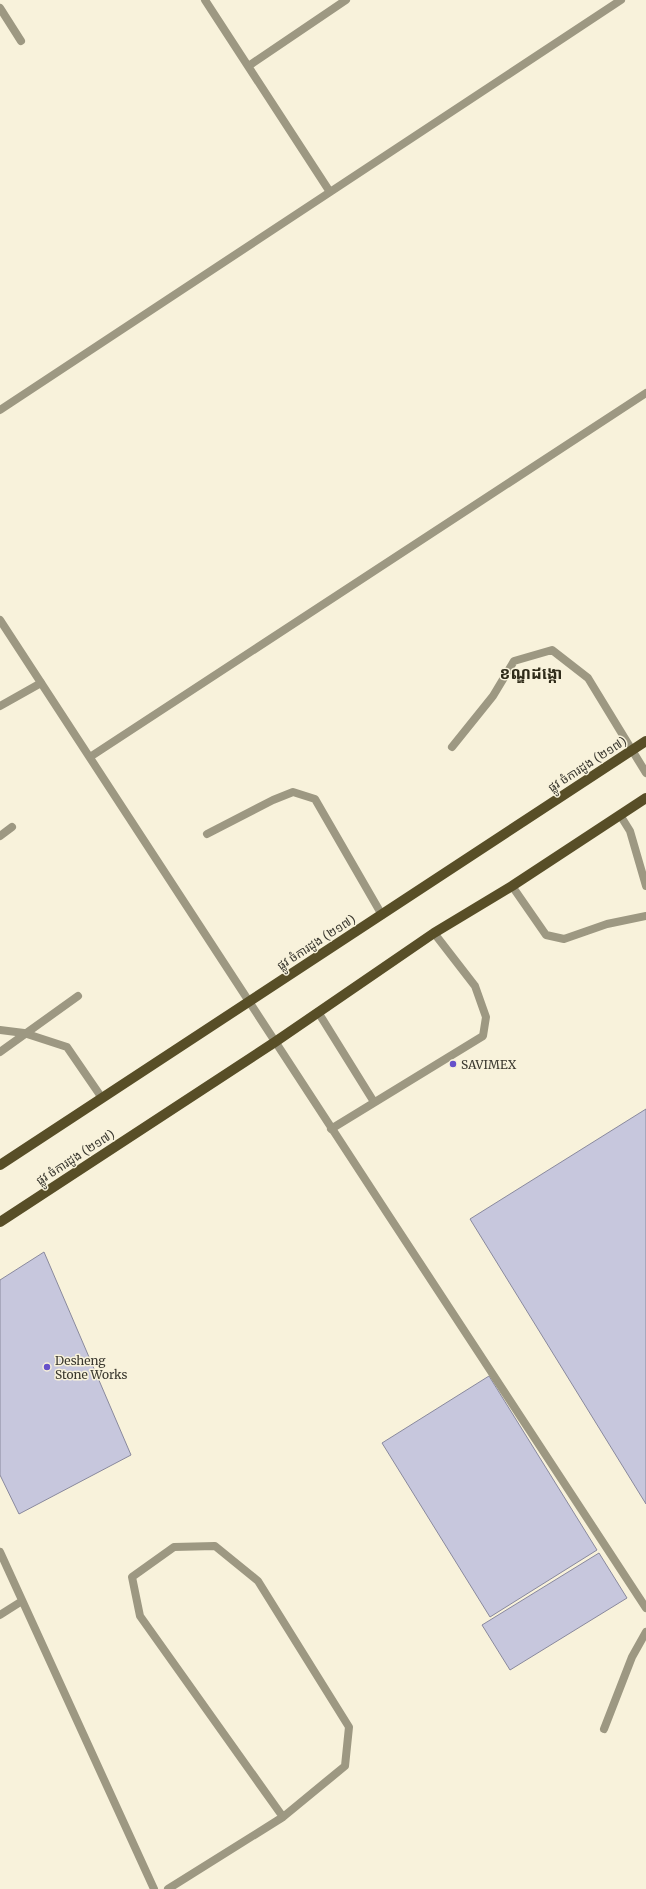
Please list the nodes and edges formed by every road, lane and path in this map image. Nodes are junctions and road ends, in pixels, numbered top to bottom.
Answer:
1 (205, 0) edge
2 (346, 0) edge
3 (621, 0) edge
4 (0, 8) edge
5 (21, 41) dead end
6 (250, 65) junction
7 (330, 192) junction
8 (646, 393) edge
9 (0, 410) edge
10 (0, 620) edge
11 (41, 683) junction
12 (0, 706) edge
13 (646, 740) edge
14 (452, 747) dead end
15 (632, 750) junction
16 (90, 757) junction
17 (646, 773) edge
18 (646, 798) edge
19 (620, 815) junction
20 (12, 827) dead end
21 (207, 834) dead end
22 (0, 836) edge
23 (512, 886) junction
24 (646, 886) edge
25 (382, 915) junction
26 (646, 916) edge
27 (434, 933) junction
28 (78, 996) dead end
29 (250, 1001) junction
30 (318, 1012) junction
31 (0, 1030) edge
32 (24, 1033) junction
33 (275, 1042) junction
34 (0, 1052) edge
35 (102, 1098) junction
36 (374, 1102) junction
37 (331, 1129) junction
38 (0, 1165) edge
39 (0, 1222) edge
40 (0, 1552) edge
41 (22, 1601) junction
42 (646, 1608) edge
43 (0, 1615) edge
44 (646, 1632) edge
45 (604, 1729) dead end
46 (283, 1817) junction
47 (154, 1889) edge
48 (168, 1889) edge

1 - 6 street
2 - 6 street
3 - 7 street
4 - 5 street
6 - 7 street
7 - 9 street
8 - 16 street
10 - 11 street
11 - 12 street
11 - 16 street
13 - 15 main road, ផ្លូវ ចំការដូង (២១៧)
14 - 15 street
15 - 17 street
15 - 25 main road, ផ្លូវ ចំការដូង (២១៧)
16 - 29 street
18 - 19 main road, ផ្លូវ ចំការដូង (២១៧)
19 - 23 main road, ផ្លូវ ចំការដូង (២១៧)
19 - 24 street
20 - 22 street
21 - 25 street
23 - 26 street
23 - 27 main road, ផ្លូវ ចំការដូង (២១៧)
25 - 29 main road, ផ្លូវ ចំការដូង (២១៧)
27 - 30 main road, ផ្លូវ ចំការដូង (២១៧)
27 - 36 street
28 - 32 street
29 - 33 street
29 - 35 main road, ផ្លូវ ចំការដូង (២១៧)
30 - 33 main road, ផ្លូវ ចំការដូង (២១៧)
30 - 36 street
31 - 32 street
32 - 34 street
32 - 35 street
33 - 37 street
33 - 39 main road, ផ្លូវ ចំការដូង (២១៧)
35 - 38 main road, ផ្លូវ ចំការដូង (២១៧)
36 - 37 street
37 - 42 street
40 - 41 street
41 - 43 street
41 - 47 street
44 - 45 street
46 - 46 street
46 - 48 street

